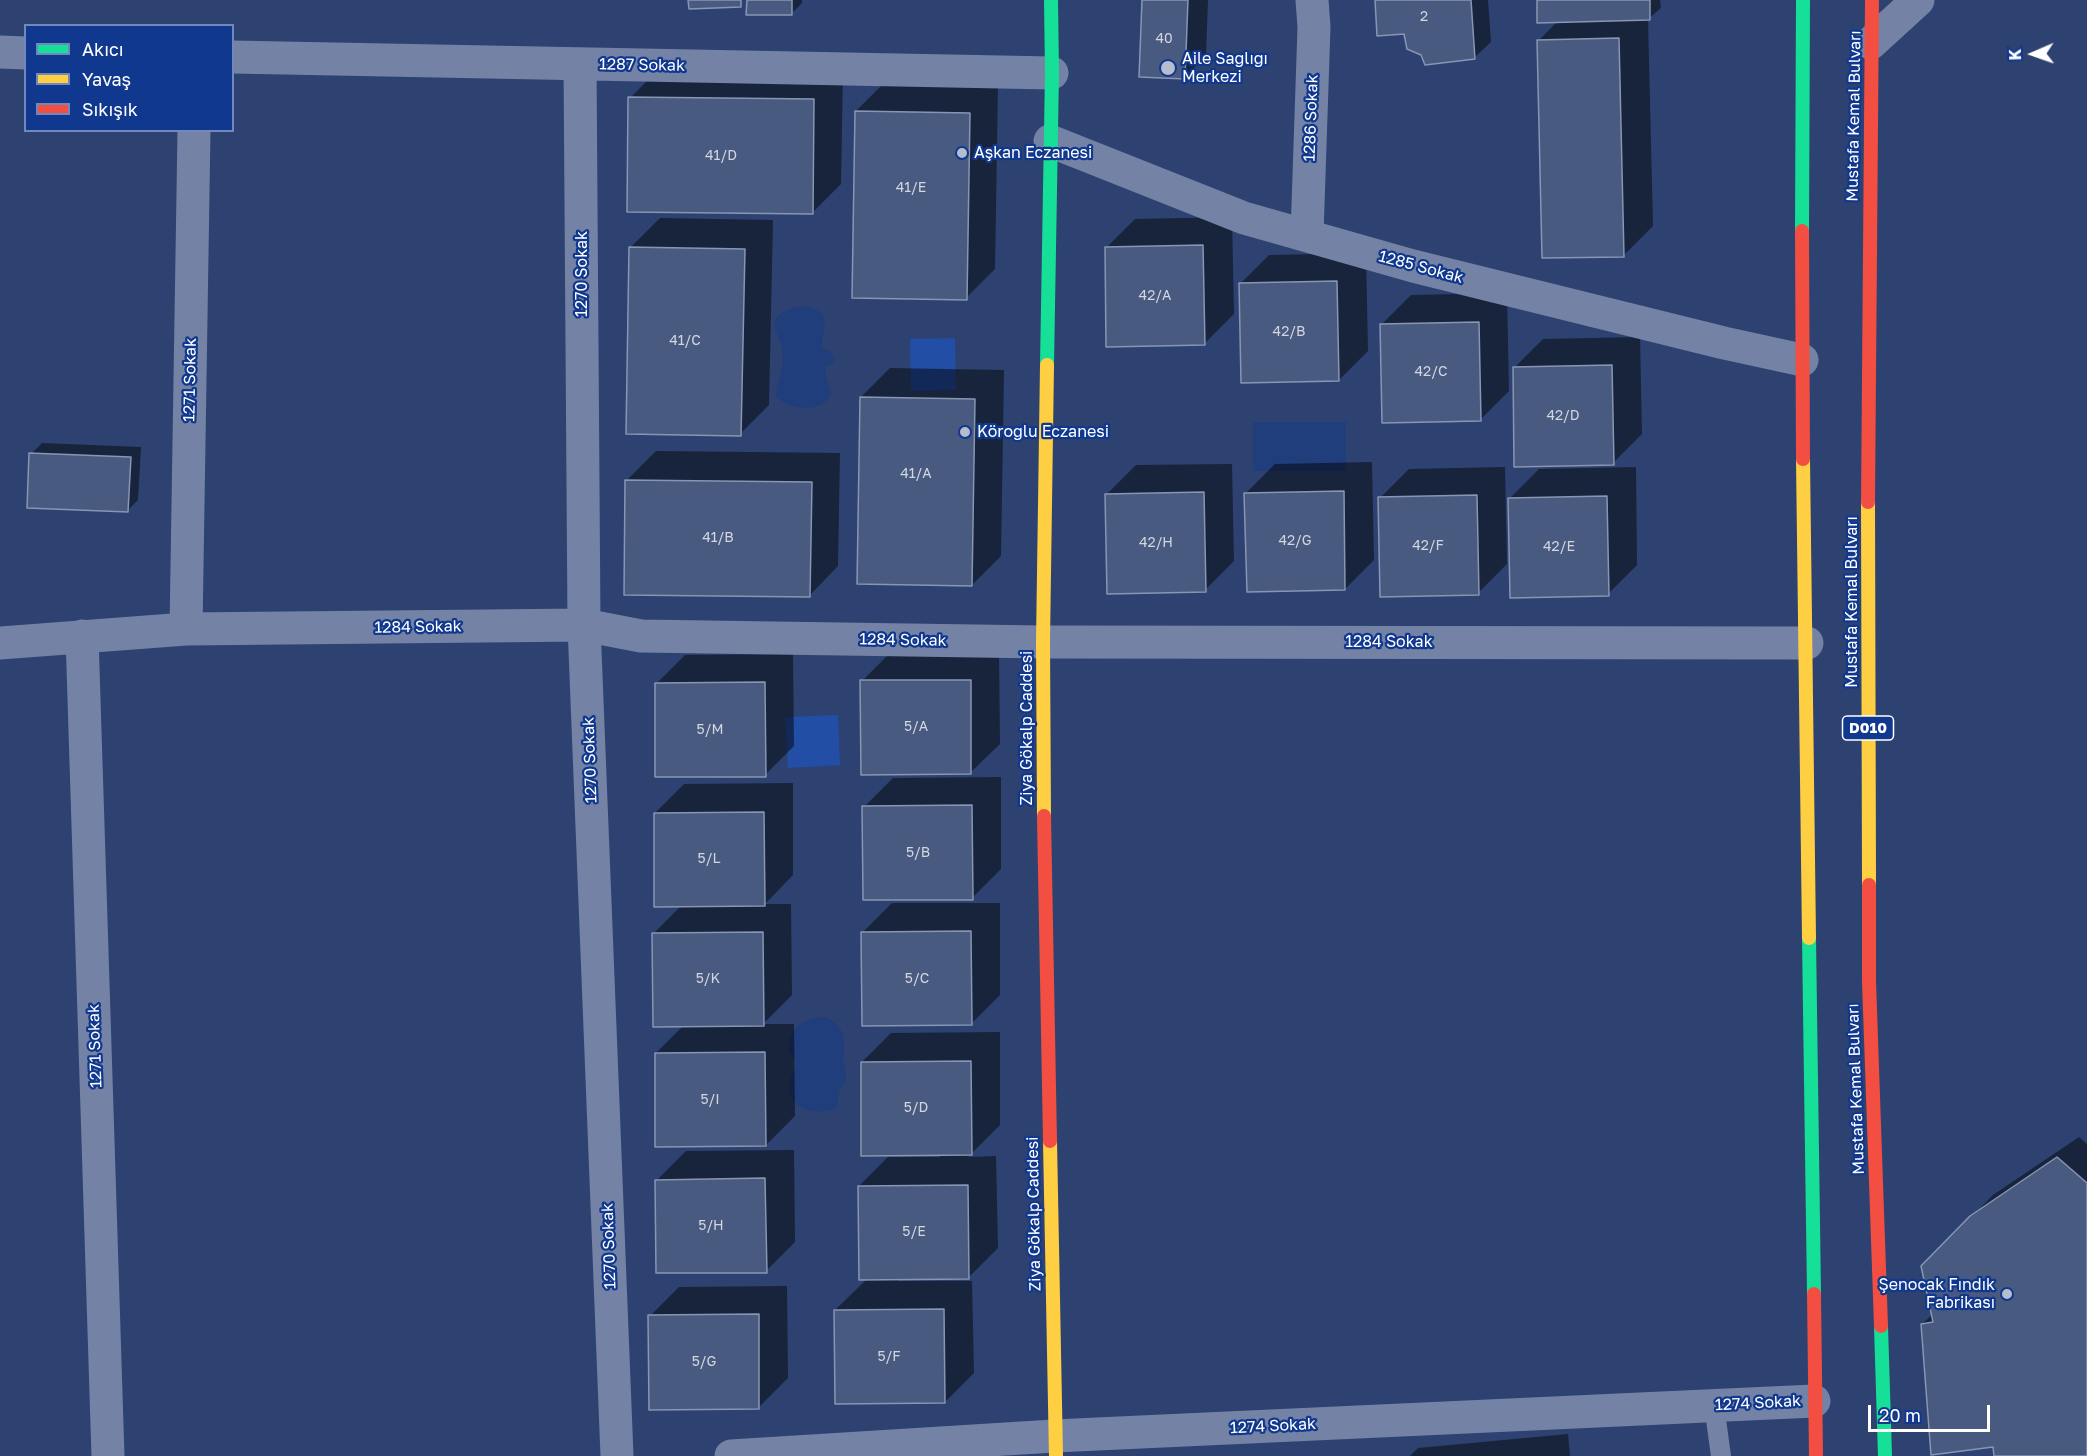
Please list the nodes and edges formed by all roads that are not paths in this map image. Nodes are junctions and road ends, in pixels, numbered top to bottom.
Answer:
1 (1051, 0) edge
2 (1312, 0) edge
3 (1803, 0) edge
4 (1918, 0) edge
5 (1874, 4) edge
6 (1871, 43) junction
7 (0, 52) edge
8 (24, 53) edge
9 (234, 57) edge
10 (580, 64) junction
11 (1052, 73) junction
12 (194, 132) edge
13 (1050, 141) junction
14 (1307, 235) junction
15 (1802, 360) junction
16 (584, 625) junction
17 (186, 629) junction
18 (82, 636) junction
19 (1043, 642) junction
20 (0, 643) edge
21 (1807, 643) junction
22 (1814, 1401) junction
23 (1714, 1405) junction
24 (1055, 1446) edge
25 (108, 1456) edge
26 (617, 1456) edge
27 (731, 1456) edge
28 (1721, 1456) edge
29 (1816, 1456) edge
30 (1885, 1456) edge

1 - 11 main road, Ziya Gökalp Caddesi
2 - 14 street, 1286 Sokak
3 - 15 main road
4 - 6 street
5 - 6 main road, Mustafa Kemal Bulvarı / D010
6 - 30 main road, Mustafa Kemal Bulvarı / D010
7 - 8 street
9 - 10 street, 1287 Sokak
10 - 11 street, 1287 Sokak
10 - 16 street, 1270 Sokak
11 - 13 main road, Ziya Gökalp Caddesi
12 - 17 street, 1271 Sokak
13 - 14 street, 1285 Sokak
13 - 19 main road, Ziya Gökalp Caddesi
14 - 15 street, 1285 Sokak
15 - 21 main road
16 - 17 street, 1284 Sokak
16 - 19 street, 1284 Sokak
16 - 26 street, 1270 Sokak
17 - 18 street, 1284 Sokak
18 - 20 street, 1284 Sokak
18 - 25 street, 1271 Sokak
19 - 21 street, 1284 Sokak
19 - 24 main road, Ziya Gökalp Caddesi
21 - 22 main road
22 - 23 street, 1274 Sokak
22 - 29 main road
23 - 24 street, 1274 Sokak
23 - 28 lane
24 - 27 street, 1274 Sokak

